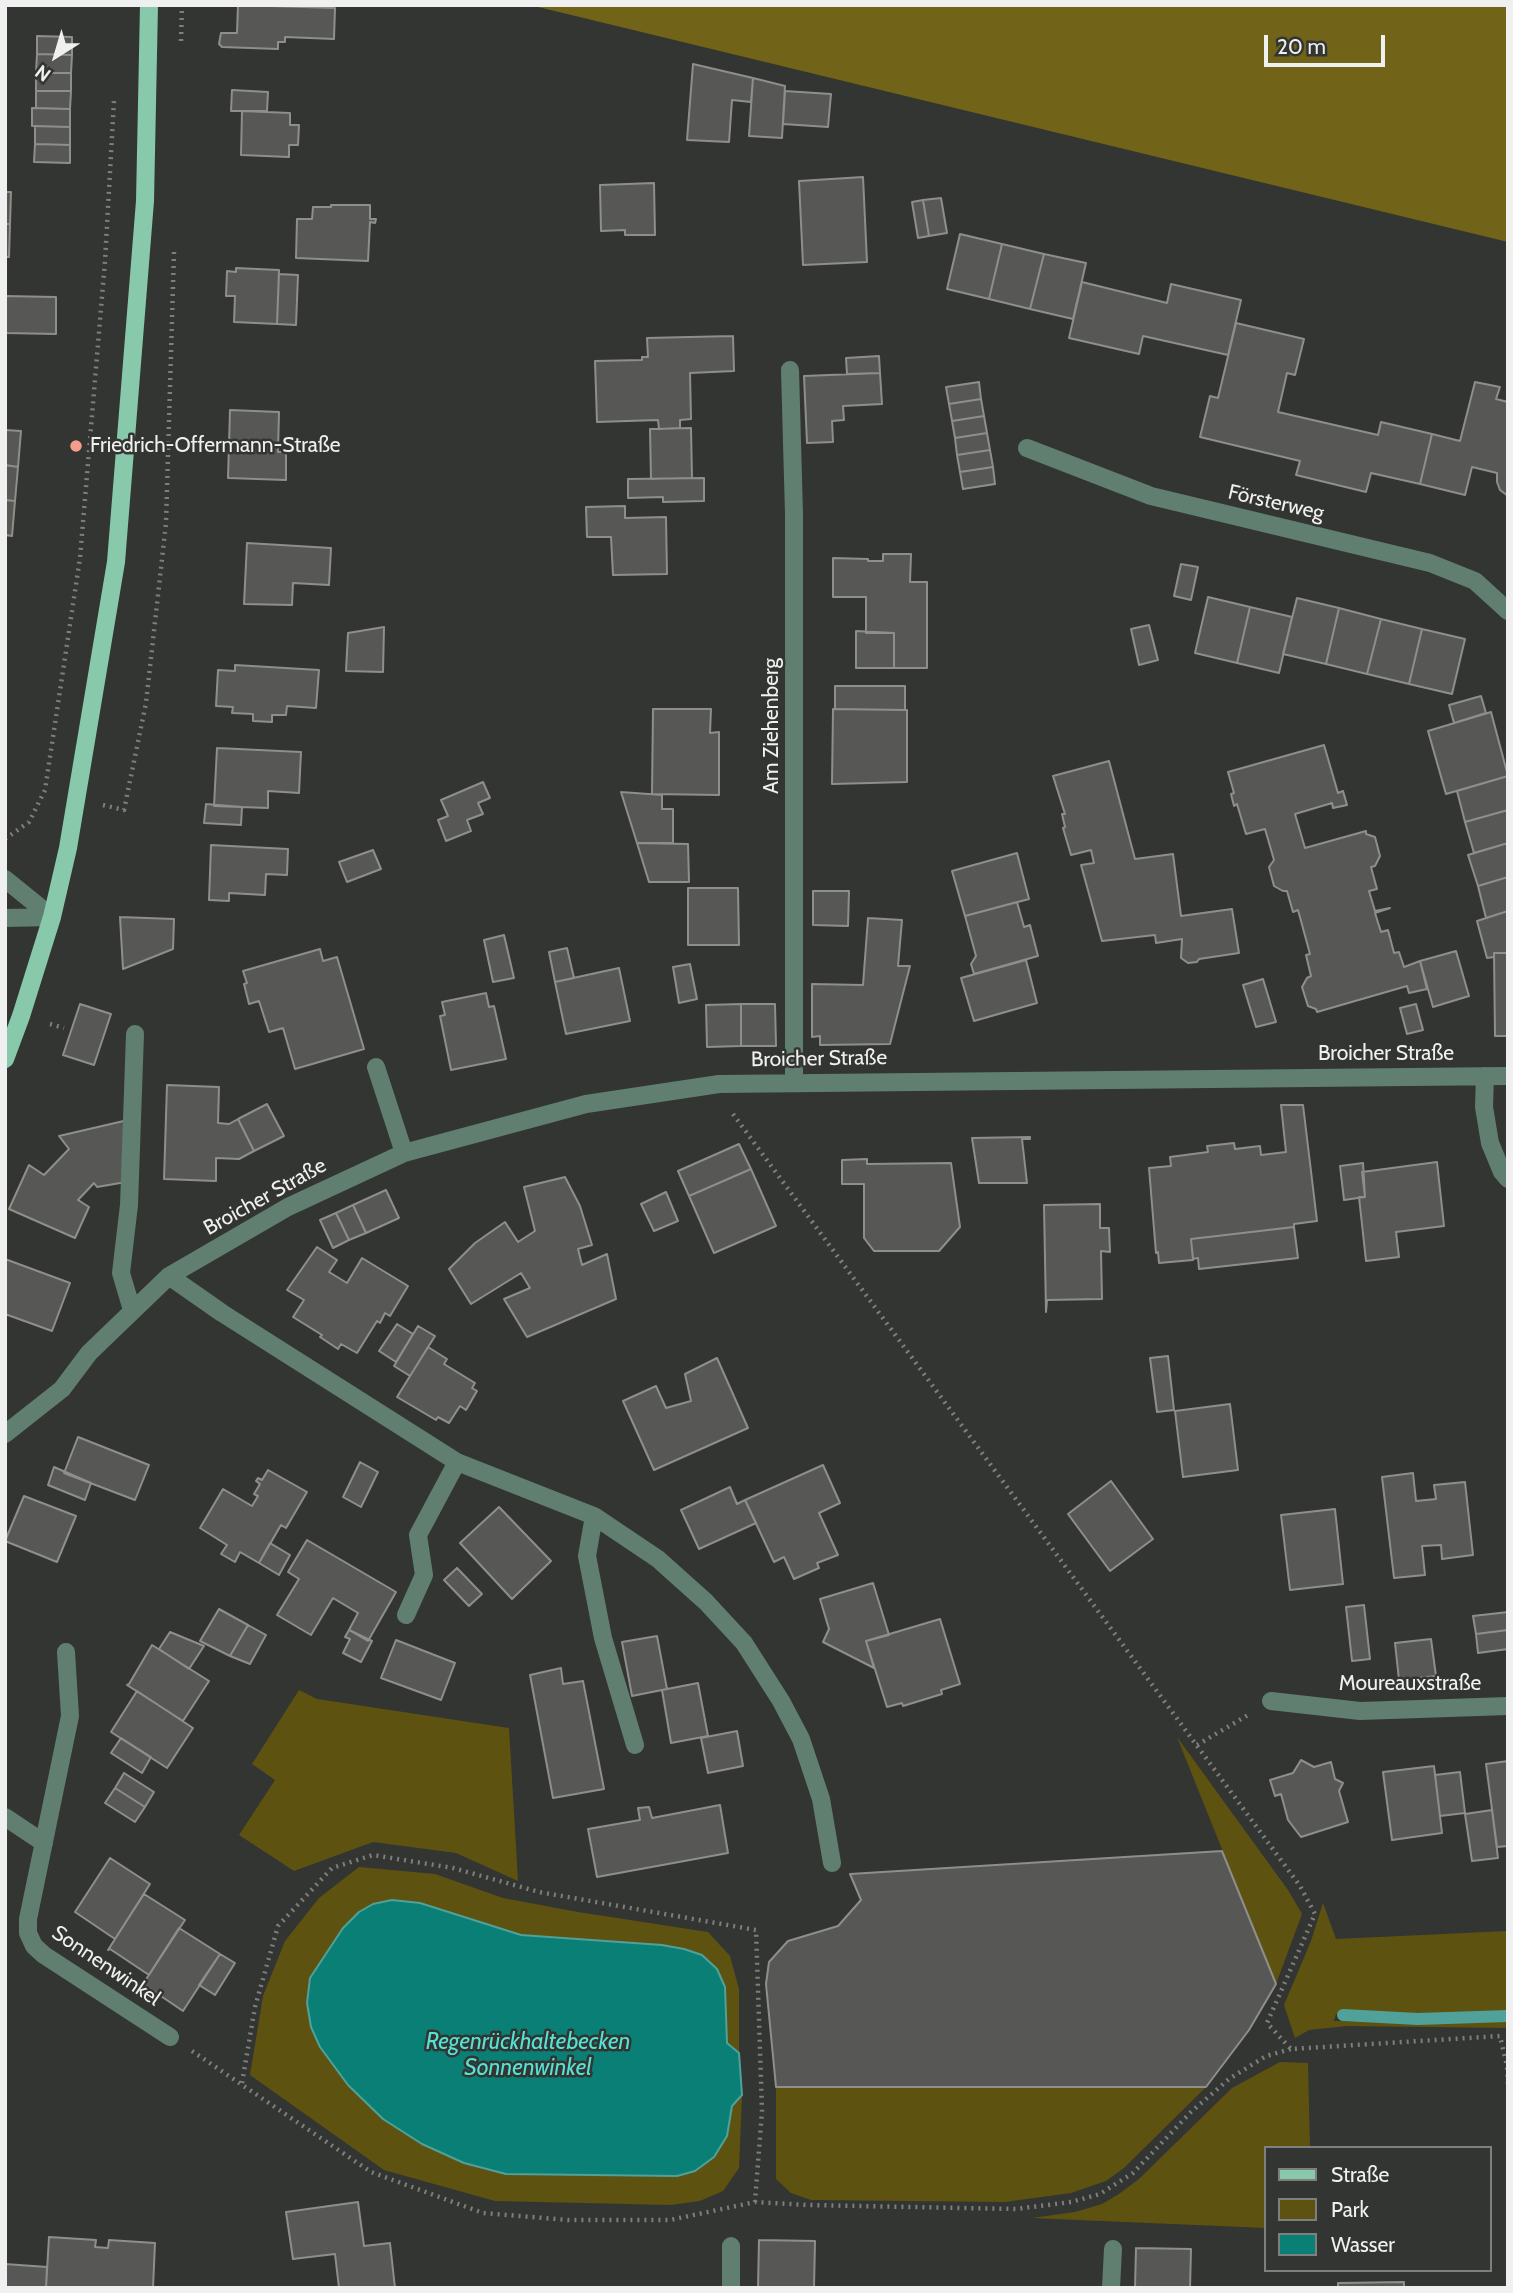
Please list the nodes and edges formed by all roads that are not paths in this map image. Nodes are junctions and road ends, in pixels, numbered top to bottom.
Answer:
1 (149, 5) edge
2 (790, 370) dead end
3 (1027, 448) dead end
4 (1508, 611) edge
5 (5, 878) edge
6 (52, 917) junction
7 (5, 918) edge
8 (135, 1034) dead end
9 (5, 1059) edge
10 (376, 1067) dead end
11 (1485, 1076) junction
12 (1508, 1076) edge
13 (794, 1082) junction
14 (404, 1153) junction
15 (1508, 1179) edge
16 (169, 1276) junction
17 (132, 1310) junction
18 (5, 1434) edge
19 (457, 1462) junction
20 (594, 1516) junction
21 (406, 1615) dead end
22 (66, 1651) dead end
23 (1271, 1701) road end
24 (1508, 1706) edge
25 (635, 1745) dead end
26 (5, 1818) edge
27 (44, 1843) junction
28 (832, 1863) dead end
29 (170, 2037) road end
30 (731, 2246) dead end
31 (1113, 2249) dead end
32 (731, 2288) edge
33 (1111, 2288) edge

1 - 6 main road
2 - 13 street, Am Ziehenberg
3 - 4 street, Försterweg
5 - 6 street
6 - 7 street
6 - 9 main road
8 - 17 street
10 - 14 street
11 - 12 street, Broicher Straße
11 - 13 street, Broicher Straße
11 - 15 street
13 - 14 street, Broicher Straße
14 - 16 street, Broicher Straße
16 - 17 street, Broicher Straße
16 - 19 street
17 - 18 street, Broicher Straße
19 - 20 street
19 - 21 street
20 - 25 street
20 - 28 street
22 - 27 street, Sonnenwinkel
23 - 24 street, Moureauxstraße
26 - 27 street
27 - 29 street, Sonnenwinkel
30 - 32 street
31 - 33 street

